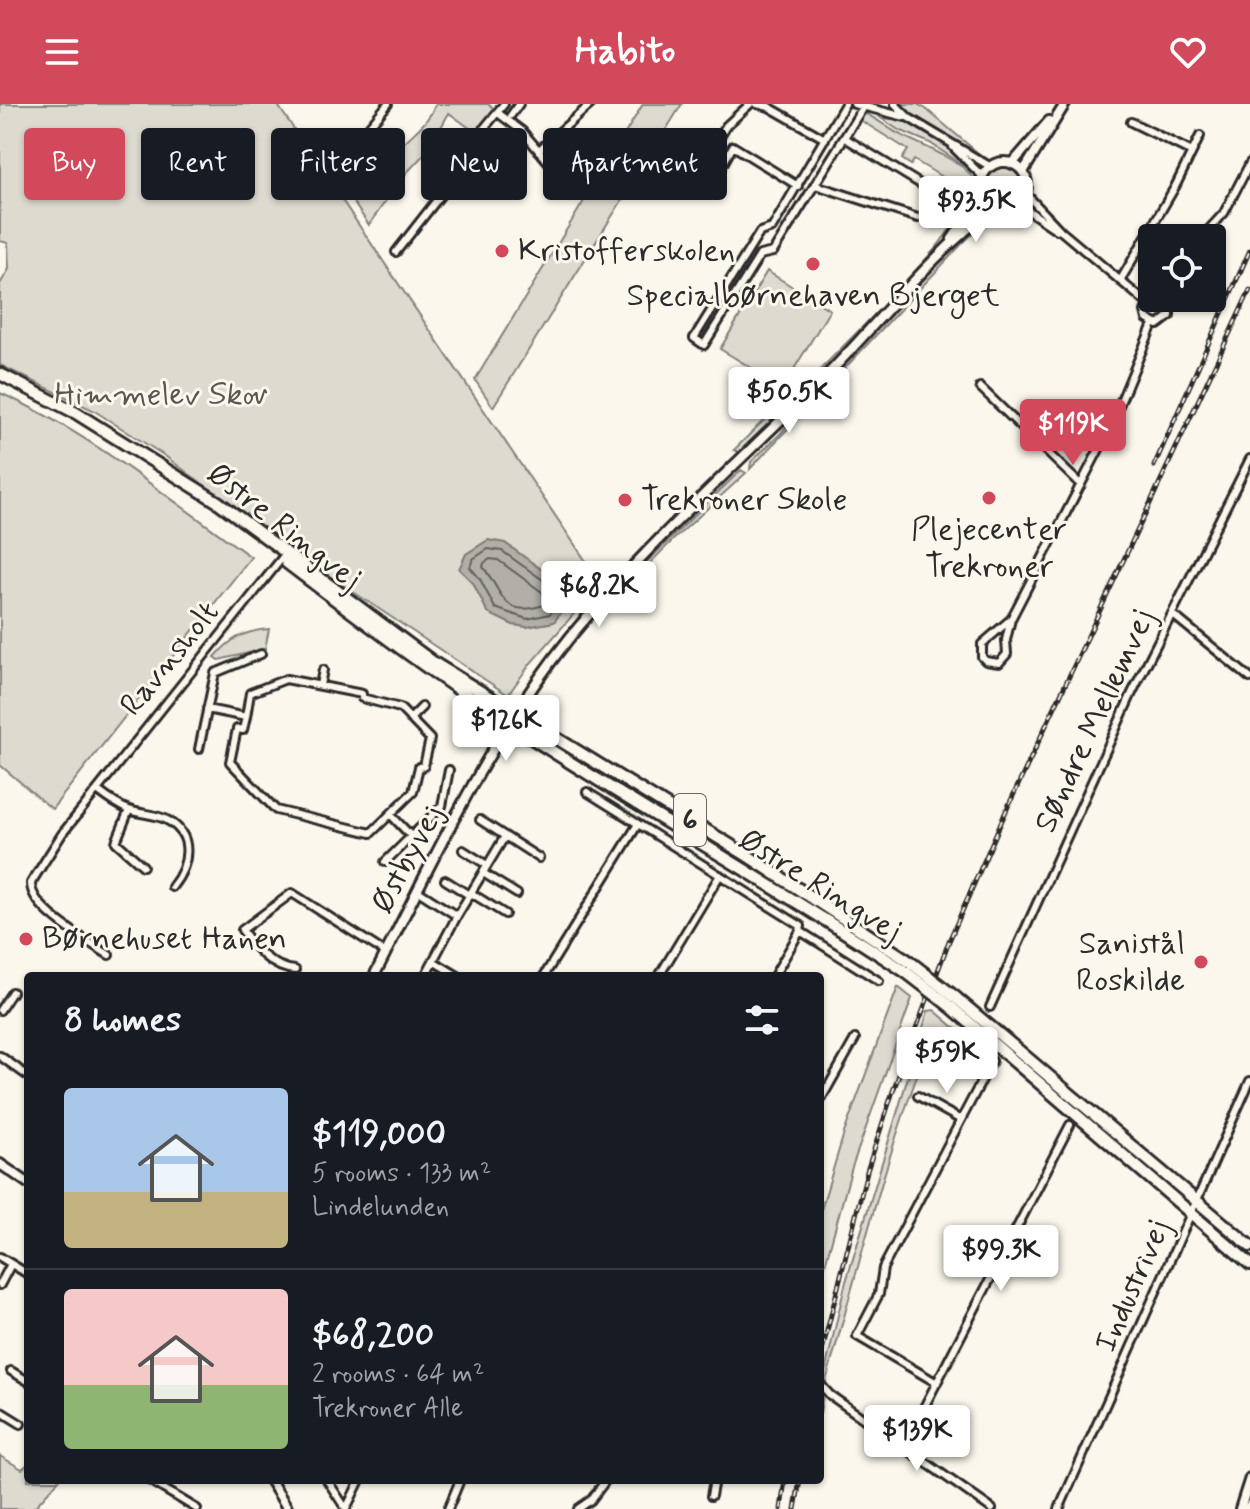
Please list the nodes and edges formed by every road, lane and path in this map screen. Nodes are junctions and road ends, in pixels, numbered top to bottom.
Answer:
1 (388, 104) edge
2 (504, 104) edge
3 (519, 104) edge
4 (591, 104) edge
5 (750, 104) edge
6 (757, 104) edge
7 (845, 104) edge
8 (854, 104) edge
9 (895, 104) edge
10 (864, 106) edge
11 (1063, 107) edge
12 (498, 113) junction
13 (511, 115) dead end
14 (909, 118) junction
15 (1131, 122) dead end
16 (368, 128) edge
17 (725, 128) edge
18 (1200, 136) dead end
19 (845, 138) junction
20 (825, 139) junction
21 (951, 144) junction
22 (539, 150) junction
23 (1192, 152) junction
24 (543, 155) edge
25 (727, 157) edge
26 (1250, 163) edge
27 (1012, 164) junction
28 (991, 167) junction
29 (1023, 172) junction
30 (983, 177) junction
31 (815, 185) junction
32 (922, 185) dead end
33 (798, 186) junction
34 (1025, 193) junction
35 (983, 195) junction
36 (1017, 203) junction
37 (996, 206) junction
38 (918, 218) dead end
39 (1214, 224) edge
40 (1061, 231) junction
41 (749, 249) junction
42 (396, 252) dead end
43 (760, 255) junction
44 (937, 259) junction
45 (1120, 281) junction
46 (1138, 296) edge
47 (1146, 312) edge
48 (1170, 312) edge
49 (1153, 324) junction
50 (0, 374) edge
51 (980, 387) dead end
52 (1250, 459) edge
53 (1081, 485) junction
54 (283, 556) junction
55 (1172, 614) junction
56 (1011, 619) junction
57 (261, 654) dead end
58 (201, 660) junction
59 (323, 670) dead end
60 (215, 673) junction
61 (1250, 678) edge
62 (320, 685) junction
63 (422, 707) dead end
64 (207, 709) junction
65 (518, 713) junction
66 (246, 717) junction
67 (410, 719) junction
68 (511, 725) junction
69 (199, 749) dead end
70 (449, 770) dead end
71 (97, 790) junction
72 (587, 792) dead end
73 (442, 806) junction
74 (129, 810) junction
75 (458, 814) junction
76 (391, 815) junction
77 (480, 820) dead end
78 (638, 824) junction
79 (411, 836) junction
80 (505, 836) junction
81 (463, 850) dead end
82 (539, 858) dead end
83 (385, 862) dead end
84 (487, 865) junction
85 (143, 866) dead end
86 (483, 873) junction
87 (720, 875) junction
88 (445, 880) dead end
89 (172, 887) dead end
90 (418, 891) junction
91 (470, 894) junction
92 (517, 894) dead end
93 (505, 914) dead end
94 (457, 916) junction
95 (801, 928) junction
96 (386, 953) junction
97 (109, 955) dead end
98 (433, 961) junction
99 (908, 967) junction
100 (295, 970) dead end
101 (376, 972) edge
102 (427, 972) edge
103 (451, 972) edge
104 (546, 972) edge
105 (661, 972) edge
106 (776, 972) edge
107 (879, 981) dead end
108 (12, 992) dead end
109 (952, 1001) junction
110 (990, 1007) dead end
111 (0, 1010) edge
112 (855, 1039) dead end
113 (0, 1056) edge
114 (992, 1061) dead end
115 (24, 1073) edge
116 (1250, 1081) edge
117 (824, 1094) edge
118 (918, 1096) dead end
119 (961, 1120) junction
120 (1070, 1125) dead end
121 (0, 1164) edge
122 (24, 1180) edge
123 (1198, 1201) junction
124 (1192, 1214) junction
125 (1250, 1246) edge
126 (0, 1257) edge
127 (11, 1264) junction
128 (1250, 1264) edge
129 (24, 1272) edge
130 (0, 1285) edge
131 (11, 1371) dead end
132 (24, 1379) edge
133 (937, 1383) junction
134 (824, 1388) edge
135 (0, 1411) edge
136 (21, 1424) dead end
137 (904, 1446) junction
138 (1250, 1478) edge
139 (156, 1484) edge
140 (272, 1484) edge
141 (330, 1484) edge
142 (358, 1484) edge
143 (458, 1484) edge
144 (603, 1484) edge
145 (713, 1484) edge
146 (711, 1496) dead end
147 (197, 1509) edge
148 (288, 1509) edge
149 (346, 1509) edge
150 (448, 1509) edge
151 (578, 1509) edge
152 (992, 1509) edge
153 (1059, 1509) edge
154 (1240, 1509) edge

1 - 16 street
2 - 12 street
3 - 13 street
4 - 22 street
5 - 17 street
6 - 20 street
7 - 20 street
8 - 10 street
9 - 14 street
10 - 14 street
10 - 19 street
11 - 27 street
11 - 29 street
12 - 22 street
12 - 42 street
14 - 21 street
15 - 23 street
18 - 23 street
19 - 31 street
19 - 32 street
20 - 33 street
21 - 28 street
21 - 30 street
22 - 24 street
23 - 45 street
25 - 33 street
26 - 39 street
27 - 28 street
27 - 29 street
28 - 30 street
29 - 34 street
30 - 35 street
31 - 38 street
31 - 43 street
33 - 41 street
34 - 36 street
34 - 40 street
35 - 37 street
35 - 44 street
36 - 37 street
36 - 40 street
37 - 44 street
40 - 45 street
41 - 43 street
41 - 43 street
44 - 65 street, Østbyvej
45 - 46 street
47 - 49 street
48 - 49 street
49 - 53 street
50 - 54 main road, Østre Ringvej / 6
51 - 53 street
52 - 55 street, Søndre Mellemvej
53 - 56 street
54 - 58 street, Ravnsholt
54 - 65 main road, Østre Ringvej / 6
54 - 68 main road, Østre Ringvej / 6
55 - 61 street
55 - 110 street, Søndre Mellemvej
56 - 56 street
57 - 60 street
58 - 60 street
58 - 71 street, Ravnsholt
59 - 62 street
60 - 64 street
62 - 66 street
62 - 67 street
63 - 67 street
64 - 66 street
64 - 69 street
65 - 68 street, Østbyvej
65 - 99 main road, Østre Ringvej / 6
66 - 76 street
67 - 76 street
68 - 75 street, Østbyvej
68 - 99 main road, Østre Ringvej / 6
70 - 73 street
71 - 74 street
71 - 97 street, Ravnsholt
72 - 78 street
73 - 75 street
73 - 79 street
74 - 85 street
74 - 89 street
75 - 90 street, Østbyvej
76 - 79 street
77 - 80 street
78 - 87 street
78 - 104 street
79 - 83 street
80 - 82 street
80 - 84 street
81 - 84 street
84 - 86 street
86 - 91 street
86 - 92 street
87 - 95 street
87 - 105 street
88 - 91 street
90 - 94 street
90 - 96 street, Østbyvej
91 - 93 street
91 - 94 street
94 - 98 street
95 - 106 street
95 - 107 street
96 - 100 street
96 - 101 street, Østbyvej
98 - 102 street
98 - 103 street
99 - 109 main road, Østre Ringvej / 6, bridge
108 - 111 street
109 - 123 main road, Østre Ringvej / 6
109 - 124 main road, Østre Ringvej / 6
112 - 117 street
113 - 115 street
114 - 119 street
116 - 123 street, Industrivej
118 - 119 street
119 - 133 street
120 - 133 street
121 - 122 street
123 - 124 street, Industrivej
123 - 125 main road, Østre Ringvej / 6
124 - 128 main road, Østre Ringvej / 6
124 - 153 street, Industrivej
126 - 127 street
127 - 129 street
127 - 130 street
131 - 132 street
133 - 137 street
134 - 137 street
135 - 136 street
137 - 152 street
138 - 154 street
139 - 147 street
140 - 148 street
141 - 149 street
142 - 149 street
143 - 150 street
144 - 151 street
145 - 146 street

